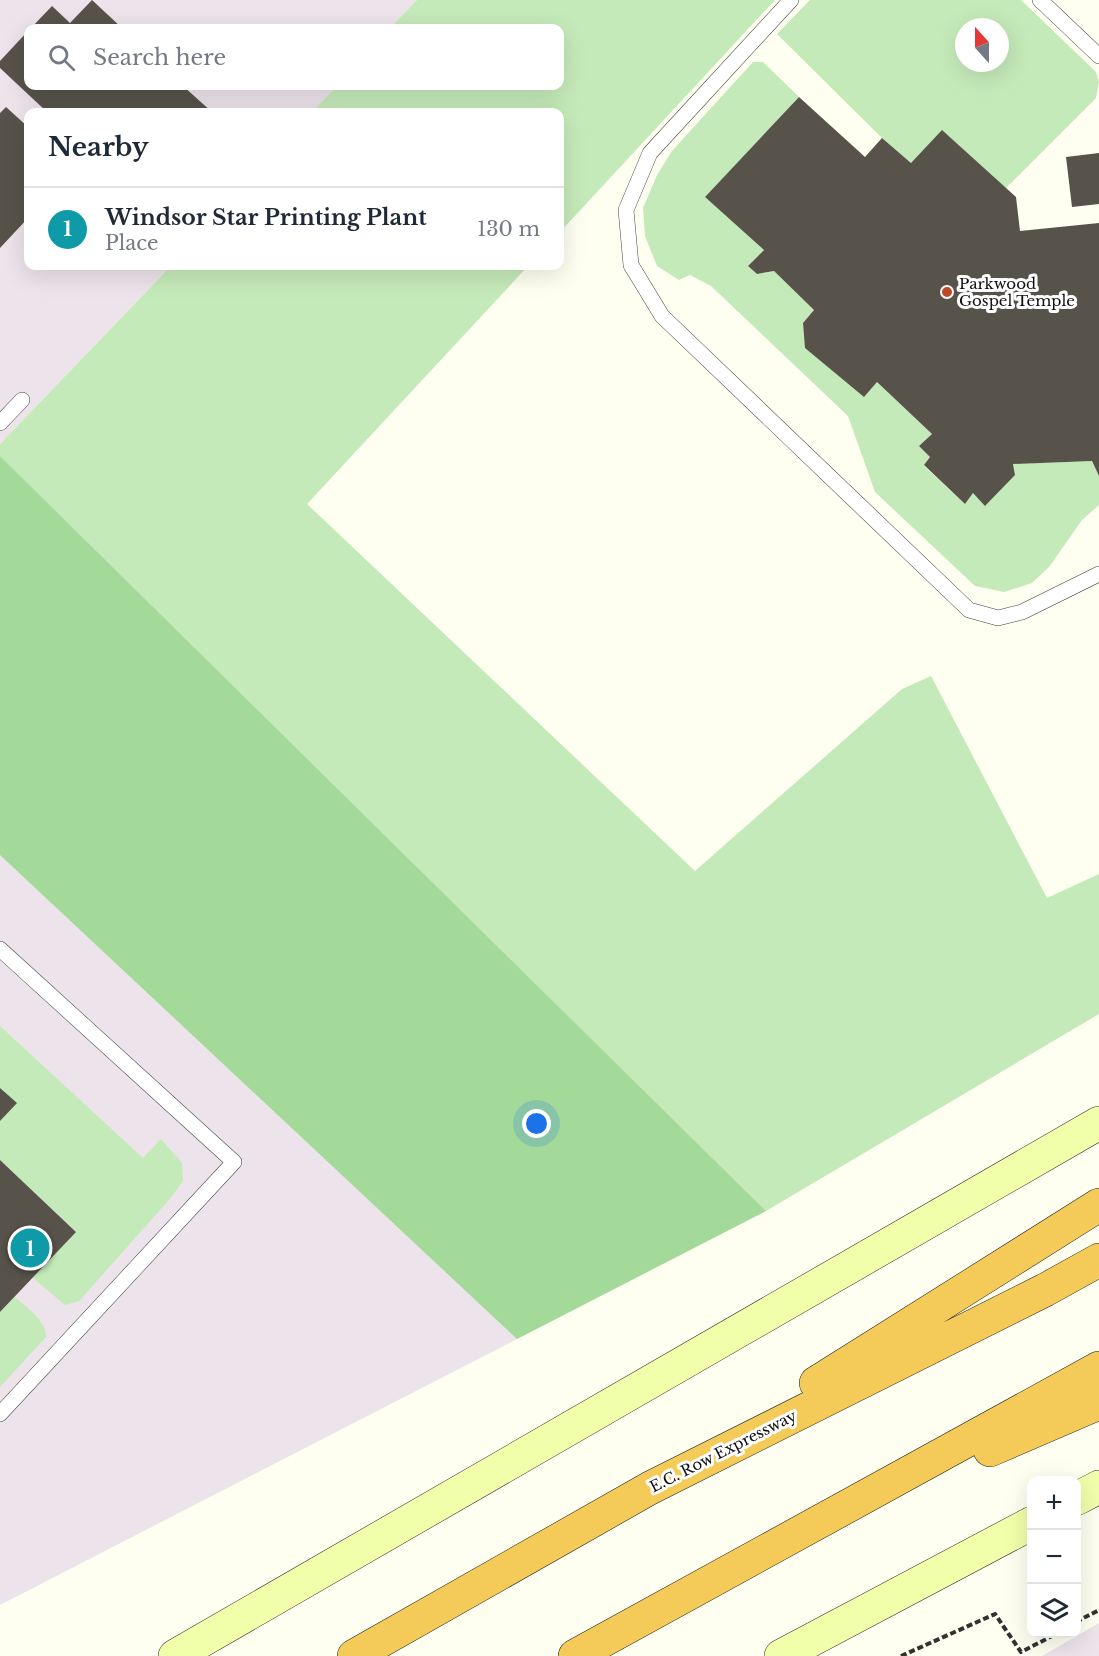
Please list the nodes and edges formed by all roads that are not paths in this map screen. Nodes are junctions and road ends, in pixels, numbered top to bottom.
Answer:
1 (791, 0) edge
2 (1040, 0) edge
3 (1099, 56) edge
4 (22, 400) dead end
5 (0, 423) edge
6 (1099, 574) edge
7 (0, 949) edge
8 (1099, 1123) edge
9 (1099, 1205) edge
10 (1099, 1260) edge
11 (1099, 1368) edge
12 (1099, 1403) edge
13 (0, 1414) edge
14 (1099, 1487) edge
15 (650, 1488) junction
16 (1081, 1497) edge
17 (1027, 1526) edge
18 (813, 1528) junction
19 (175, 1656) edge
20 (354, 1656) edge
21 (575, 1656) edge
22 (781, 1656) edge

1 - 6 lane
2 - 3 lane
4 - 5 lane
7 - 13 lane
8 - 19 main road
9 - 15 highway
10 - 15 highway, E.C. Row Expressway
11 - 18 highway
12 - 18 highway
14 - 16 main road
15 - 20 highway, E.C. Row Expressway
17 - 22 main road
18 - 21 highway

